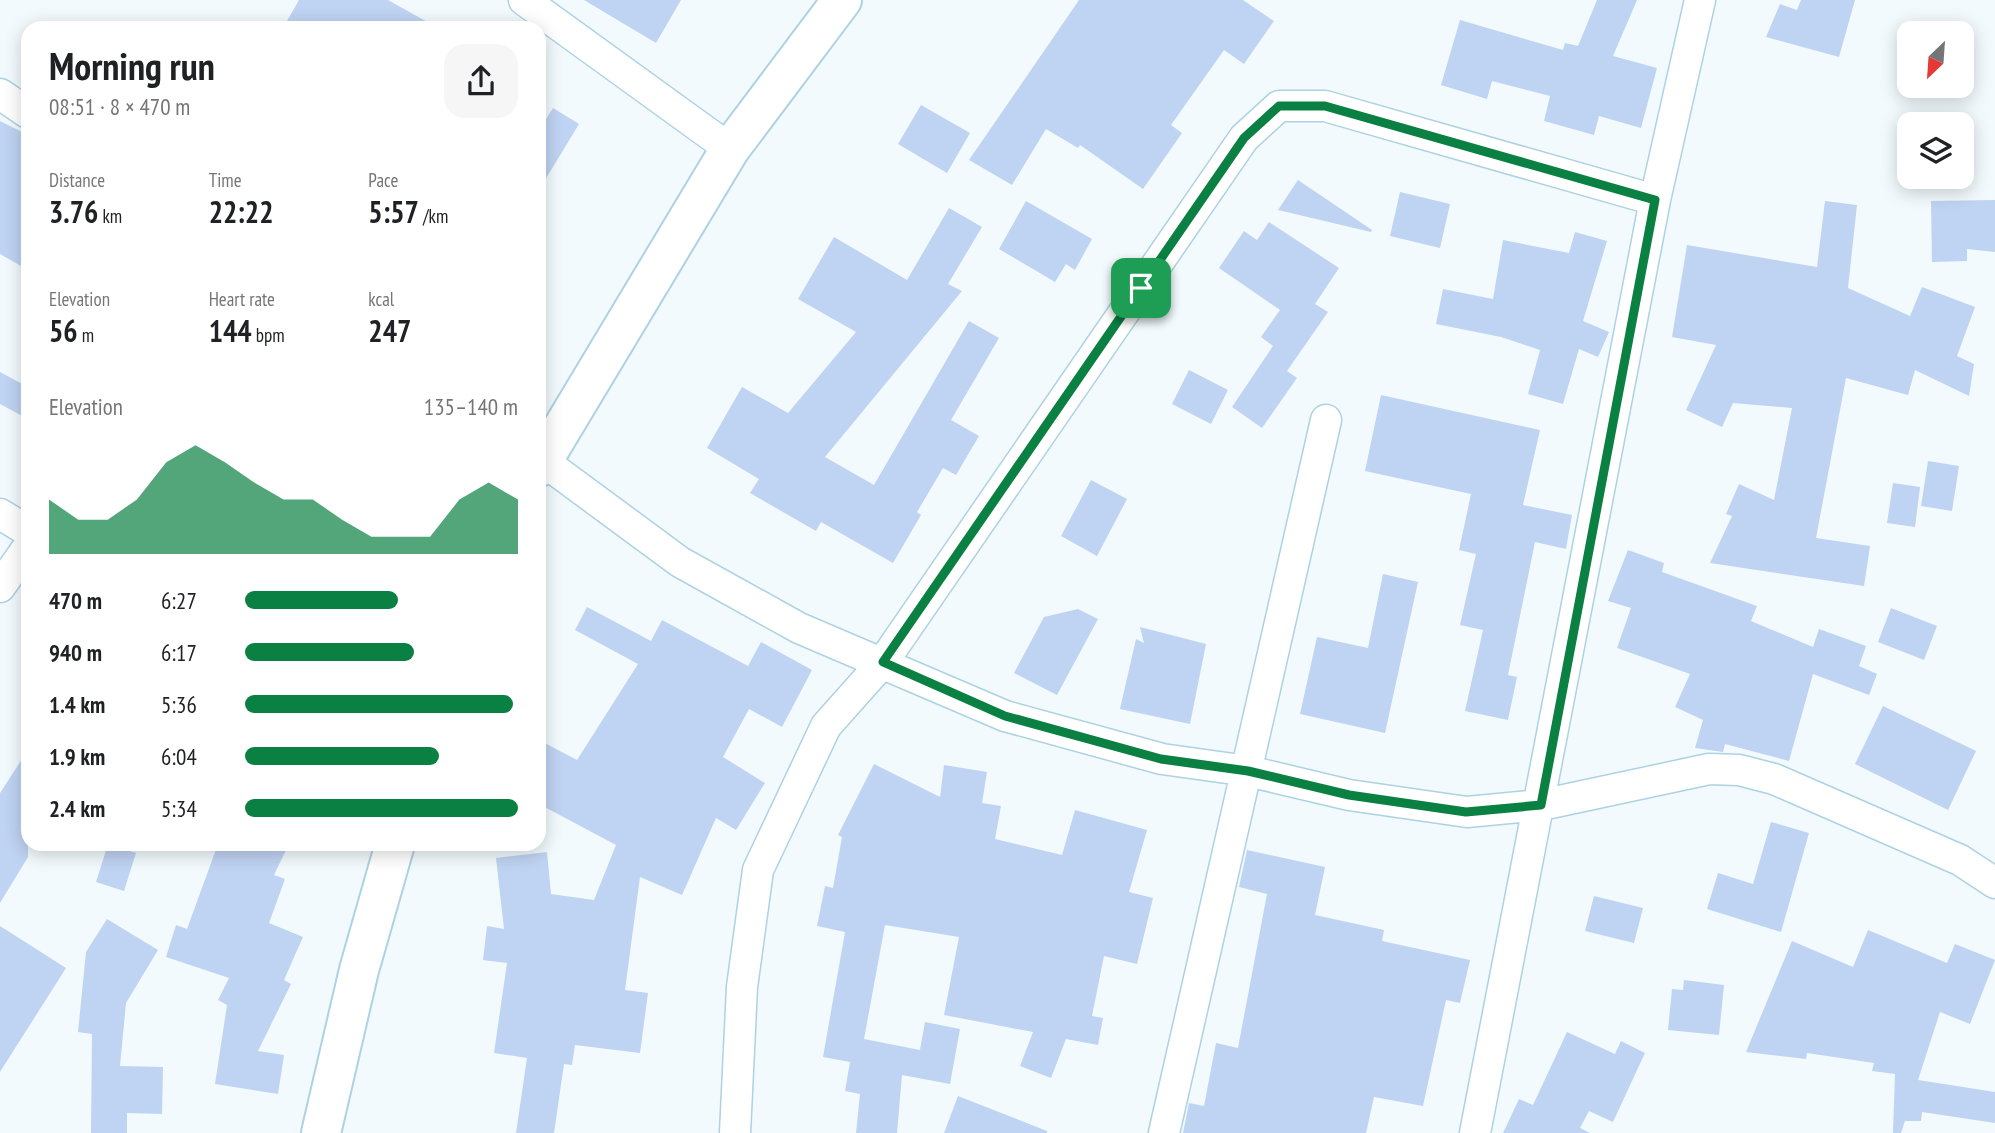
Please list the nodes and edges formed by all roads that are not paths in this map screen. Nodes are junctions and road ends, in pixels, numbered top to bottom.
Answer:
1 (524, 0) edge
2 (842, 0) edge
3 (1700, 0) edge
4 (0, 94) edge
5 (21, 108) edge
6 (730, 149) junction
7 (1655, 200) junction
8 (1326, 420) dead end
9 (546, 452) edge
10 (546, 466) edge
11 (0, 514) edge
12 (21, 527) edge
13 (21, 557) edge
14 (0, 587) edge
15 (883, 662) junction
16 (1248, 771) junction
17 (1541, 805) junction
18 (394, 851) edge
19 (1995, 883) edge
20 (321, 1133) edge
21 (736, 1133) edge
22 (1164, 1133) edge
23 (1475, 1133) edge

1 - 6 street
2 - 6 street
3 - 7 street
4 - 5 street
6 - 9 street
7 - 15 street
7 - 17 street
8 - 16 street
10 - 15 street
11 - 12 street
13 - 14 street
15 - 16 street
15 - 21 street
16 - 17 street
16 - 22 street
17 - 19 street
17 - 23 street
18 - 20 street

